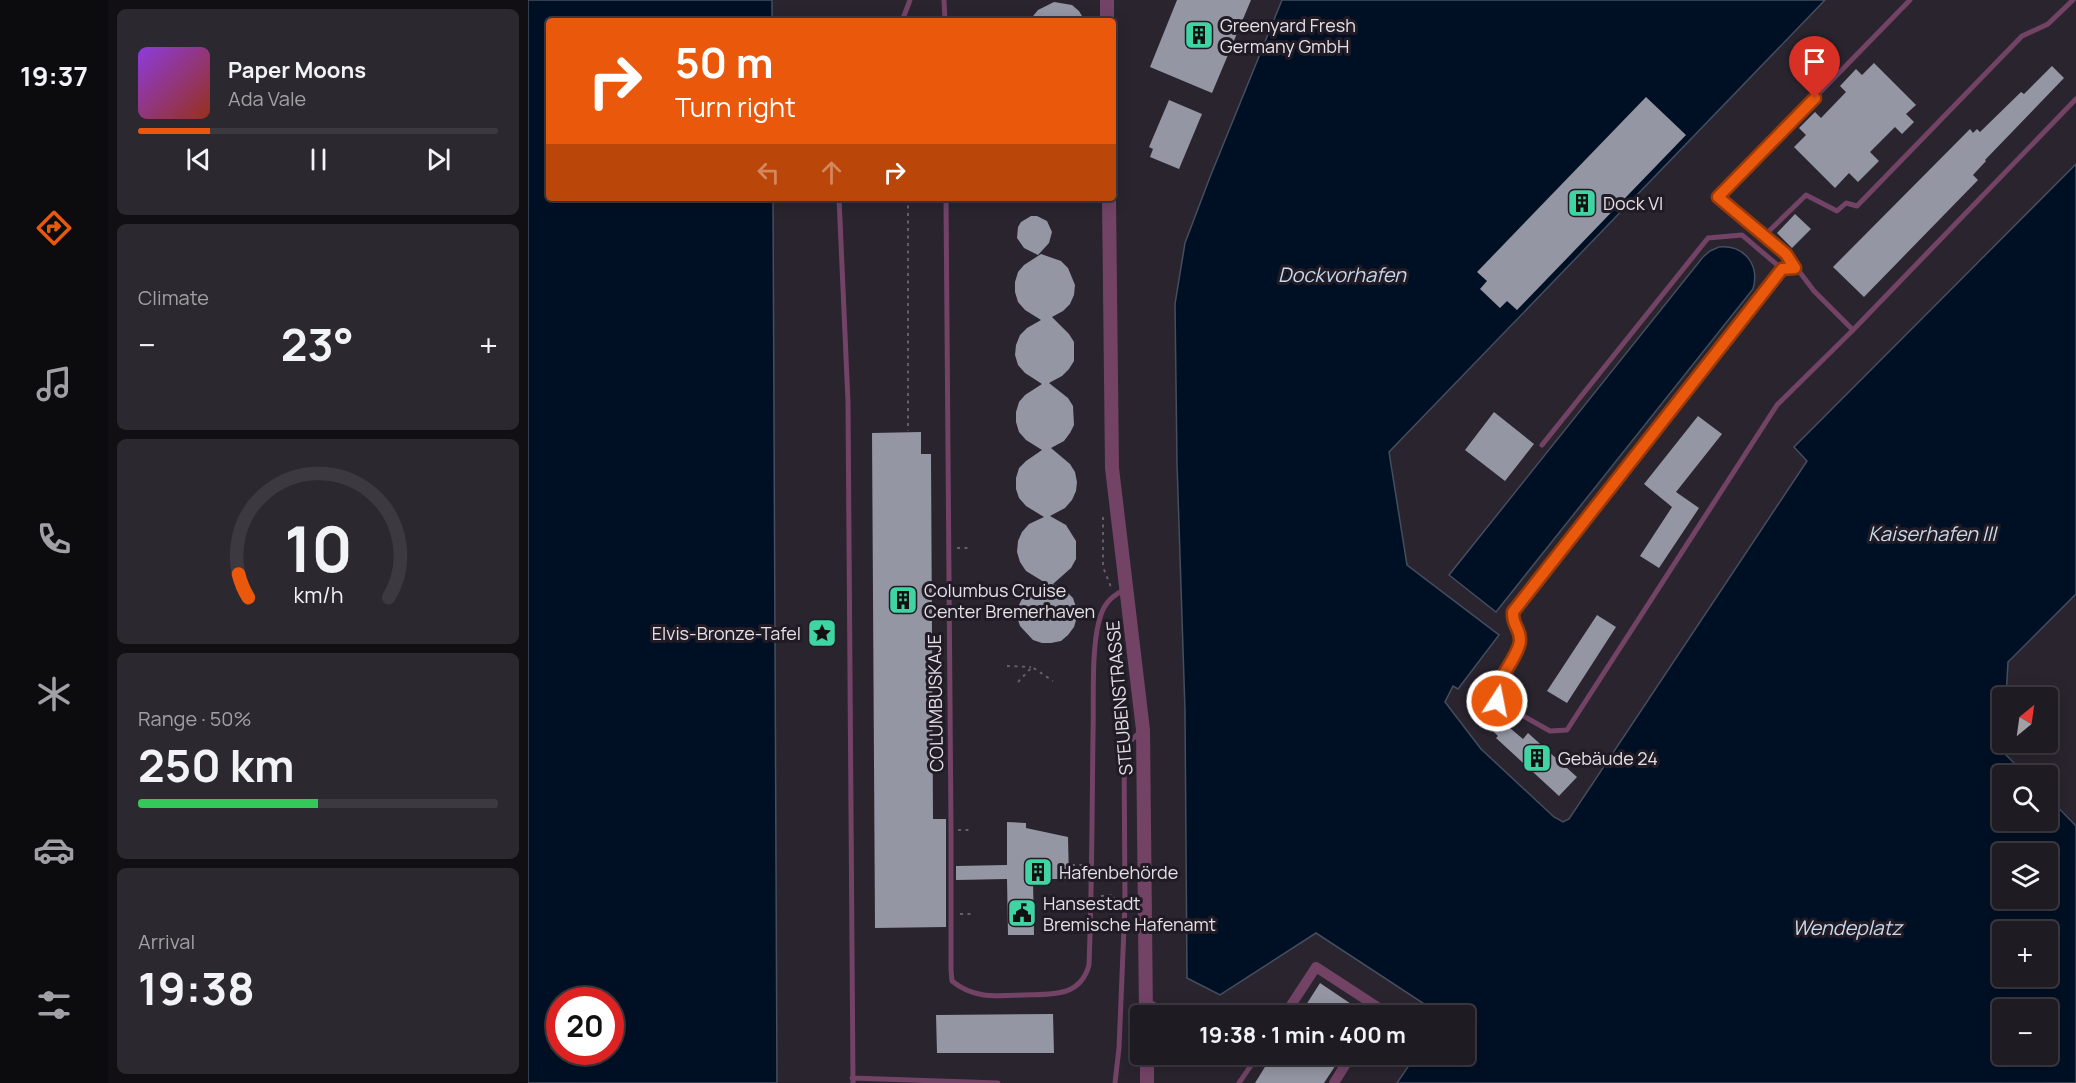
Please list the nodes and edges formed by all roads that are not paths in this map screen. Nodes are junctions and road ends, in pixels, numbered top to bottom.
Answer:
1 (910, 0) edge
2 (944, 0) edge
3 (1107, 0) edge
4 (1910, 0) edge
5 (2073, 0) edge
6 (903, 18) edge
7 (945, 18) edge
8 (1107, 18) edge
9 (2076, 99) edge
10 (839, 201) edge
11 (946, 201) edge
12 (1109, 201) edge
13 (1764, 236) junction
14 (1795, 268) junction
15 (1782, 269) junction
16 (1853, 330) junction
17 (1542, 445) dead end
18 (1127, 589) junction
19 (1143, 730) junction
20 (1146, 1005) edge
21 (1291, 1005) edge
22 (1374, 1005) edge
23 (1147, 1065) edge
24 (1251, 1065) edge
25 (1346, 1065) edge
26 (852, 1080) edge
27 (998, 1083) edge
28 (1115, 1083) edge
29 (1147, 1083) edge
30 (1239, 1083) edge
31 (1334, 1083) edge

1 - 6 lane
2 - 7 lane
3 - 8 street
4 - 13 lane
5 - 13 lane
9 - 16 lane
10 - 26 lane
11 - 18 lane, COLUMBUSKAJE
12 - 18 street, STEUBENSTRASSE
13 - 14 lane
14 - 15 lane
14 - 16 lane
15 - 16 lane
15 - 17 lane
18 - 19 street, STEUBENSTRASSE
19 - 20 street, STEUBENSTRASSE
19 - 28 lane
21 - 22 street
23 - 29 street
24 - 30 lane
25 - 31 street
26 - 27 lane

